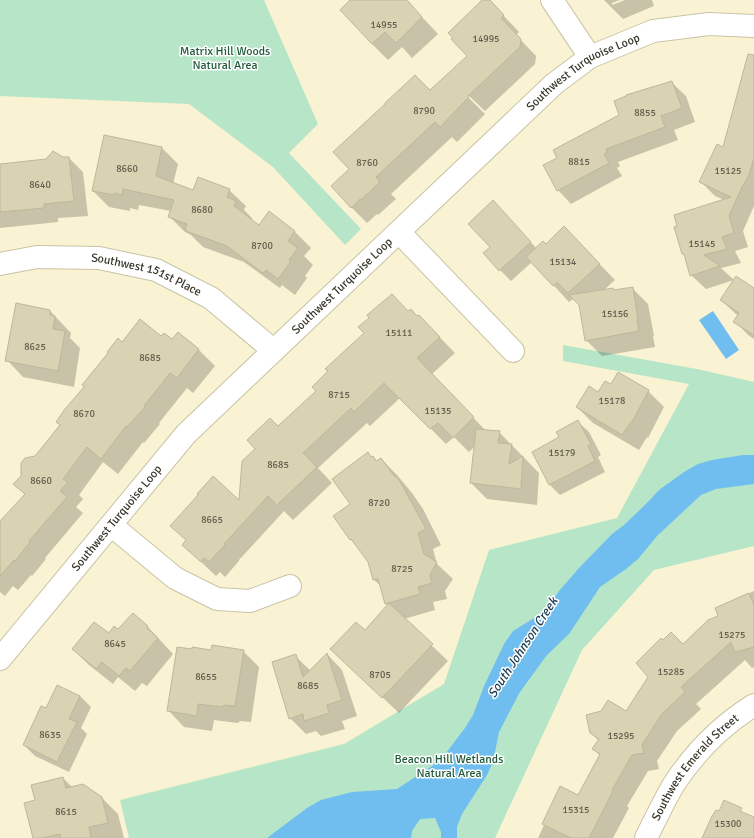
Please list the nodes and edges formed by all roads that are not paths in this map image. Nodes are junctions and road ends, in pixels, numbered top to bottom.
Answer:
1 (552, 0) edge
2 (754, 26) edge
3 (590, 57) junction
4 (399, 232) junction
5 (0, 264) edge
6 (273, 350) junction
7 (512, 351) dead end
8 (111, 524) junction
9 (290, 586) dead end
10 (0, 659) edge
11 (754, 705) edge
12 (646, 838) edge

1 - 3 street
2 - 3 street, Southwest Turquoise Loop
3 - 4 street, Southwest Turquoise Loop
4 - 6 street, Southwest Turquoise Loop
4 - 7 street
5 - 6 street, Southwest 151st Place
6 - 8 street, Southwest Turquoise Loop
8 - 9 street
8 - 10 street, Southwest Turquoise Loop
11 - 12 street, Southwest Emerald Street

